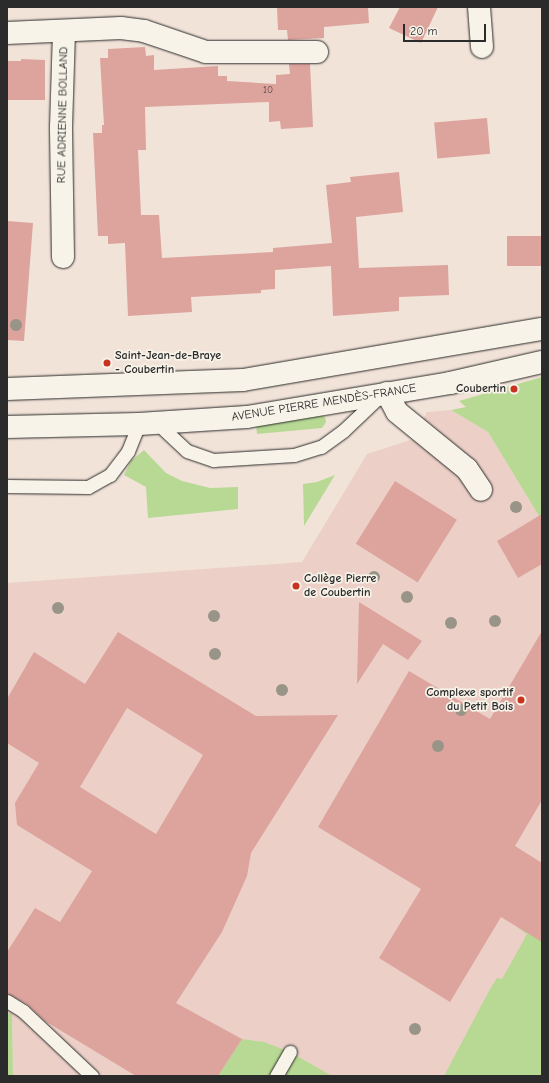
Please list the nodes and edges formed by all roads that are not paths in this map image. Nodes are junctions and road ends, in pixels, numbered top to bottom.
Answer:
1 (479, 7) edge
2 (64, 31) junction
3 (7, 34) edge
4 (482, 47) dead end
5 (317, 52) dead end
6 (63, 257) dead end
7 (542, 329) edge
8 (542, 362) edge
9 (7, 389) edge
10 (384, 394) junction
11 (148, 423) junction
12 (7, 428) edge
13 (7, 486) edge
14 (481, 490) dead end
15 (7, 1001) edge
16 (290, 1052) dead end
17 (92, 1076) edge
18 (276, 1076) edge

1 - 4 street
2 - 3 street, RUE ADRIENNE BOLLAND
2 - 5 street
2 - 6 street, RUE ADRIENNE BOLLAND
7 - 9 street
8 - 10 street, AVENUE PIERRE MENDÈS-FRANCE
10 - 11 street, AVENUE PIERRE MENDÈS-FRANCE
10 - 11 lane
10 - 14 street
11 - 12 street, AVENUE PIERRE MENDÈS-FRANCE
11 - 13 lane
15 - 17 lane
16 - 18 lane

